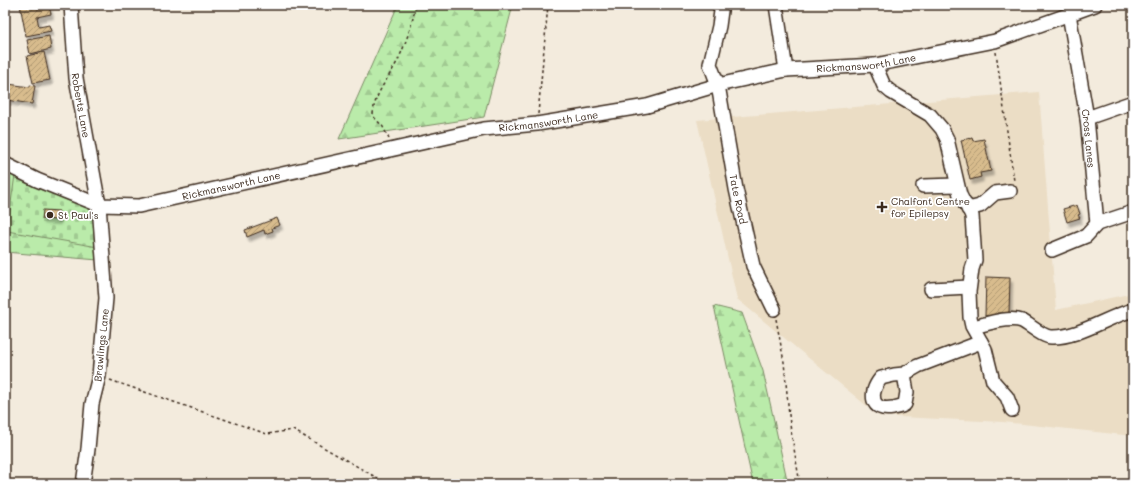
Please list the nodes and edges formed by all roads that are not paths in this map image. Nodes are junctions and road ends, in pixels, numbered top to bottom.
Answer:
1 (71, 5) edge
2 (719, 5) edge
3 (776, 5) edge
4 (1095, 5) edge
5 (1069, 14) junction
6 (875, 65) junction
7 (786, 70) junction
8 (718, 85) junction
9 (1133, 102) edge
10 (1087, 118) junction
11 (5, 164) edge
12 (957, 185) junction
13 (923, 186) dead end
14 (1012, 189) road end
15 (99, 205) junction
16 (968, 209) junction
17 (1133, 212) edge
18 (1097, 224) junction
19 (1052, 250) dead end
20 (969, 287) junction
21 (931, 289) dead end
22 (774, 309) road end
23 (1133, 310) edge
24 (973, 327) junction
25 (981, 342) junction
26 (904, 374) dead end
27 (1012, 410) dead end
28 (82, 484) edge

1 - 15 street, Roberts Lane
2 - 8 street, Tate Road
3 - 7 street
4 - 5 street, Rickmansworth Lane
5 - 6 street, Rickmansworth Lane
5 - 10 street, Cross Lanes
6 - 7 street, Rickmansworth Lane
6 - 12 street
7 - 8 street, Rickmansworth Lane
8 - 15 street, Rickmansworth Lane
8 - 22 street, Tate Road
9 - 10 street
10 - 18 street, Cross Lanes
11 - 15 street, Rickmansworth Lane
12 - 13 street
12 - 16 street
14 - 16 street
15 - 28 street, Brawlings Lane
16 - 20 street
17 - 18 street
18 - 19 street
20 - 21 street
20 - 24 street
23 - 24 street
24 - 25 street
25 - 26 street
25 - 27 street

